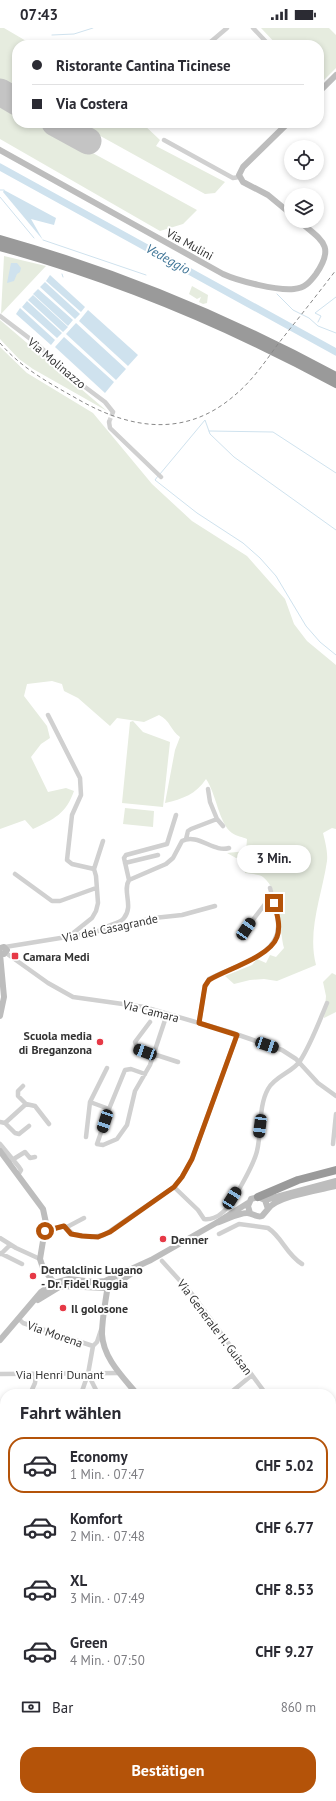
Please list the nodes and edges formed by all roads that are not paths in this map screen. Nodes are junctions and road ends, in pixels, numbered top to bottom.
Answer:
1 (227, 28) edge
2 (253, 28) edge
3 (213, 40) edge
4 (264, 40) edge
5 (336, 75) edge
6 (324, 87) edge
7 (283, 128) edge
8 (164, 140) dead end
9 (0, 150) edge
10 (240, 177) junction
11 (284, 209) edge
12 (307, 228) edge
13 (0, 239) edge
14 (0, 247) edge
15 (0, 316) edge
16 (336, 376) edge
17 (336, 384) edge
18 (113, 412) dead end
19 (109, 422) dead end
20 (161, 477) dead end
21 (48, 716) dead end
22 (208, 789) dead end
23 (176, 815) dead end
24 (217, 819) junction
25 (222, 826) dead end
26 (186, 839) junction
27 (103, 841) dead end
28 (229, 848) dead end
29 (158, 855) dead end
30 (125, 863) junction
31 (94, 869) junction
32 (15, 874) dead end
33 (129, 880) junction
34 (96, 888) junction
35 (270, 888) dead end
36 (274, 903) junction
37 (215, 906) dead end
38 (246, 929) dead end
39 (100, 931) junction
40 (67, 938) junction
41 (2, 951) edge
42 (0, 969) edge
43 (327, 1003) dead end
44 (167, 1014) junction
45 (0, 1016) edge
46 (150, 1022) dead end
47 (199, 1023) junction
48 (237, 1035) junction
49 (153, 1055) junction
50 (178, 1062) dead end
51 (299, 1062) junction
52 (107, 1068) dead end
53 (145, 1074) junction
54 (23, 1086) dead end
55 (336, 1096) edge
56 (90, 1102) junction
57 (26, 1104) junction
58 (109, 1109) junction
59 (336, 1114) edge
60 (2, 1122) edge
61 (49, 1124) dead end
62 (29, 1126) dead end
63 (86, 1137) dead end
64 (0, 1144) edge
65 (333, 1144) dead end
66 (0, 1151) edge
67 (35, 1157) dead end
68 (12, 1160) junction
69 (336, 1170) edge
70 (18, 1175) junction
71 (336, 1181) edge
72 (336, 1186) edge
73 (174, 1187) junction
74 (261, 1198) junction
75 (248, 1203) junction
76 (268, 1209) junction
77 (250, 1213) junction
78 (257, 1217) junction
79 (84, 1218) dead end
80 (216, 1223) junction
81 (255, 1226) junction
82 (67, 1227) junction
83 (45, 1231) junction
84 (219, 1234) dead end
85 (0, 1238) edge
86 (10, 1245) junction
87 (1, 1254) edge
88 (40, 1259) junction
89 (151, 1260) junction
90 (162, 1261) dead end
91 (22, 1264) dead end
92 (302, 1264) dead end
93 (105, 1281) junction
94 (55, 1285) junction
95 (106, 1288) junction
96 (19, 1320) junction
97 (102, 1327) junction
98 (0, 1340) edge
99 (93, 1346) junction
100 (120, 1373) junction
101 (0, 1374) edge
102 (36, 1374) junction
103 (88, 1374) junction
104 (252, 1375) junction
105 (32, 1389) edge
106 (83, 1389) edge
107 (96, 1389) edge
108 (133, 1389) edge
109 (235, 1389) edge
110 (262, 1389) edge

1 - 3 street
2 - 4 street
5 - 6 street
7 - 10 street
8 - 10 street
9 - 12 street, Via Mulini
10 - 11 street
13 - 16 highway
14 - 17 highway
15 - 18 street, Via Molinazzo
19 - 20 street
21 - 31 street
22 - 24 street
23 - 30 street
24 - 25 street
24 - 26 street
26 - 28 street
26 - 33 street
27 - 31 street
29 - 30 street
30 - 33 street
31 - 34 street
32 - 34 street
33 - 39 street
34 - 40 street
35 - 36 street
36 - 38 street
36 - 47 street
37 - 39 street, Via dei Casagrande
39 - 40 street, Via dei Casagrande
40 - 41 street, Via dei Casagrande
41 - 42 street
41 - 44 street, Via Camara
42 - 45 street
43 - 51 street
44 - 47 street, Via Camara
44 - 49 street
46 - 49 street
47 - 48 street, Via Camara
48 - 51 street, Via Camara
48 - 73 street
49 - 50 street
49 - 53 street
51 - 55 street, Via Camara
51 - 73 street
52 - 56 street
53 - 58 street
53 - 58 street
54 - 57 street
56 - 58 street
56 - 63 street
57 - 60 street
57 - 61 street
59 - 65 street
60 - 62 street
64 - 68 street
66 - 70 street
67 - 68 street
68 - 70 street
69 - 74 highway
70 - 83 street
71 - 74 street
72 - 76 street
73 - 82 street
74 - 75 street
74 - 76 street
75 - 77 street
75 - 80 street
76 - 78 street
77 - 78 street
77 - 80 street
78 - 81 street
79 - 82 street
80 - 89 street
81 - 84 street
81 - 92 street
82 - 83 street
83 - 88 street
85 - 86 street
86 - 87 street
86 - 88 street
87 - 91 street
88 - 94 street
89 - 93 street
89 - 95 street
90 - 104 street, Via Generale H. Guisan
93 - 94 street
93 - 95 street
94 - 95 street
94 - 96 street
95 - 97 street
96 - 98 street
96 - 99 street, Via Morena
97 - 99 street
97 - 100 street
99 - 103 street
100 - 103 street, Via Henri Dunant
100 - 108 street
101 - 102 street, Via Henri Dunant
102 - 103 street, Via Henri Dunant
102 - 105 street
103 - 106 street
103 - 107 street
104 - 109 street
104 - 110 street, Via Generale H. Guisan

